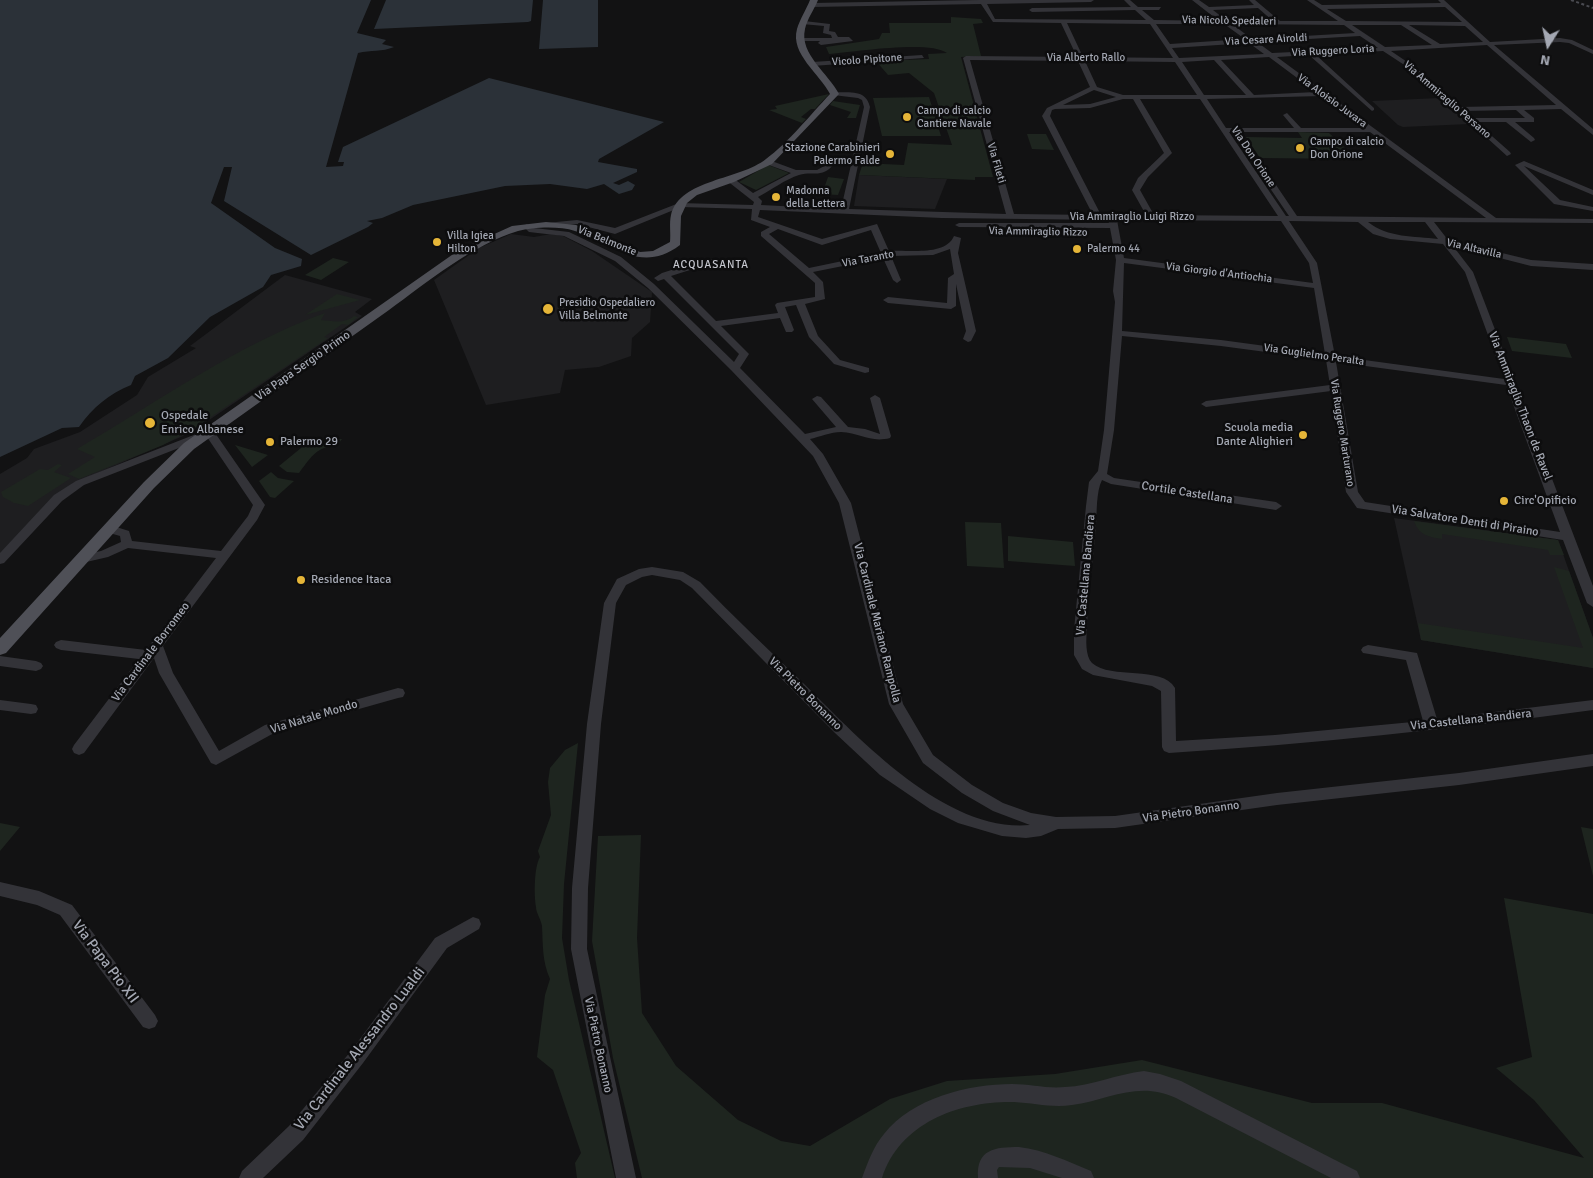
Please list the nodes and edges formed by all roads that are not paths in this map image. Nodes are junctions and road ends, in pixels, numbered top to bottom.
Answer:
1 (1091, 0) edge
2 (1127, 0) edge
3 (1155, 0) edge
4 (1195, 0) edge
5 (1252, 0) edge
6 (1310, 0) edge
7 (1366, 0) edge
8 (1441, 0) edge
9 (982, 1) edge
10 (1052, 1) edge
11 (813, 2) edge
12 (889, 2) edge
13 (998, 2) junction
14 (1448, 3) edge
15 (1259, 6) junction
16 (1375, 6) junction
17 (1320, 7) junction
18 (1137, 8) junction
19 (1160, 8) junction
20 (1060, 9) junction
21 (1208, 9) junction
22 (1023, 10) dead end
23 (1008, 15) junction
24 (831, 17) dead end
25 (1064, 21) junction
26 (1072, 21) junction
27 (1166, 21) junction
28 (1224, 21) junction
29 (1152, 22) junction
30 (1277, 22) junction
31 (1345, 22) junction
32 (804, 23) junction
33 (1401, 23) junction
34 (1466, 24) junction
35 (828, 25) junction
36 (1363, 34) junction
37 (1296, 38) junction
38 (836, 39) junction
39 (801, 40) junction
40 (1250, 41) junction
41 (821, 43) dead end
42 (1302, 44) dead end
43 (1488, 44) junction
44 (1499, 45) junction
45 (1169, 46) junction
46 (1438, 46) junction
47 (1385, 48) junction
48 (1593, 52) edge
49 (1310, 53) junction
50 (1270, 55) junction
51 (922, 57) dead end
52 (994, 58) joint
53 (1079, 58) junction
54 (1215, 58) junction
55 (1178, 59) junction
56 (1187, 60) junction
57 (814, 67) junction
58 (874, 67) dead end
59 (1094, 88) junction
60 (835, 94) junction
61 (1323, 94) junction
62 (1202, 96) junction
63 (1212, 96) junction
64 (1252, 96) junction
65 (1549, 96) junction
66 (1562, 96) junction
67 (1122, 97) junction
68 (1134, 97) junction
69 (1055, 107) junction
70 (1562, 107) junction
71 (1518, 108) junction
72 (1344, 109) junction
73 (1460, 109) junction
74 (1583, 114) dead end
75 (1287, 115) dead end
76 (1471, 120) junction
77 (1508, 120) junction
78 (1225, 130) junction
79 (1235, 130) junction
80 (1299, 130) junction
81 (1372, 130) junction
82 (1593, 133) edge
83 (1531, 140) dead end
84 (1507, 154) dead end
85 (769, 162) junction
86 (828, 166) dead end
87 (796, 172) junction
88 (730, 180) junction
89 (1593, 193) edge
90 (754, 196) junction
91 (679, 205) junction
92 (758, 206) junction
93 (1593, 209) edge
94 (845, 211) junction
95 (1015, 217) junction
96 (1098, 217) junction
97 (1151, 217) junction
98 (1282, 218) junction
99 (1294, 218) junction
100 (1360, 219) junction
101 (1427, 219) junction
102 (1493, 220) junction
103 (1590, 220) edge
104 (959, 224) junction
105 (546, 225) junction
106 (528, 226) junction
107 (777, 226) junction
108 (1114, 226) junction
109 (956, 242) junction
110 (1446, 242) junction
111 (887, 255) junction
112 (1120, 260) junction
113 (709, 261) dead end
114 (1593, 267) edge
115 (808, 271) junction
116 (666, 275) junction
117 (959, 275) junction
118 (897, 280) dead end
119 (646, 282) junction
120 (1318, 286) junction
121 (888, 300) dead end
122 (799, 302) junction
123 (783, 315) junction
124 (712, 324) junction
125 (789, 330) dead end
126 (1116, 333) junction
127 (968, 340) dead end
128 (1330, 357) junction
129 (735, 368) junction
130 (865, 370) dead end
131 (1512, 383) junction
132 (1334, 387) junction
133 (875, 398) dead end
134 (817, 399) dead end
135 (1206, 404) dead end
136 (845, 430) junction
137 (208, 432) junction
138 (803, 438) junction
139 (1100, 474) junction
140 (1361, 505) joint
141 (1276, 506) dead end
142 (110, 529) junction
143 (1568, 537) junction
144 (127, 544) junction
145 (223, 555) junction
146 (82, 559) junction
147 (0, 560) edge
148 (1593, 603) edge
149 (62, 645) dead end
150 (0, 649) edge
151 (152, 650) junction
152 (1368, 650) dead end
153 (0, 661) edge
154 (36, 666) dead end
155 (398, 693) dead end
156 (0, 705) edge
157 (1593, 706) edge
158 (31, 709) dead end
159 (1431, 724) junction
160 (79, 748) dead end
161 (1593, 760) edge
162 (1056, 823) junction
163 (0, 889) edge
164 (473, 924) dead end
165 (150, 1021) dead end
166 (248, 1178) edge
167 (626, 1178) edge
168 (872, 1178) edge
169 (988, 1178) edge
170 (1084, 1178) edge
171 (1350, 1178) edge

1 - 10 street
2 - 18 street, Via Don Orione
3 - 19 street
4 - 21 street, Via Aloisio Juvara
5 - 15 street
6 - 17 street, Via Ammiraglio Persano
7 - 16 street
8 - 14 street
9 - 12 street
9 - 13 street
9 - 23 street, Via Nicolò Spedaleri
10 - 13 street
10 - 20 street
11 - 12 street
11 - 32 main road
13 - 23 street
14 - 16 street
14 - 34 street
14 - 44 street
15 - 21 street
15 - 30 street
16 - 17 street
16 - 33 street
17 - 31 street, Via Ammiraglio Persano
18 - 19 street
18 - 20 street
18 - 29 street, Via Don Orione
19 - 27 street
20 - 22 street
20 - 26 street
21 - 28 street, Via Aloisio Juvara
23 - 25 street, Via Nicolò Spedaleri
24 - 35 street
25 - 26 street, Via Nicolò Spedaleri
25 - 53 street
26 - 29 street, Via Nicolò Spedaleri
27 - 28 street, Via Nicolò Spedaleri
27 - 29 street, Via Nicolò Spedaleri
28 - 30 street, Via Nicolò Spedaleri
28 - 40 street, Via Aloisio Juvara
29 - 45 street, Via Don Orione
30 - 31 street, Via Nicolò Spedaleri
30 - 37 street
31 - 33 street, Via Nicolò Spedaleri
31 - 36 street, Via Ammiraglio Persano
32 - 35 street
32 - 39 main road
33 - 34 street, Via Nicolò Spedaleri
33 - 46 street
34 - 43 street
35 - 38 street
36 - 37 street, Via Cesare Airoldi
36 - 47 street, Via Ammiraglio Persano
37 - 40 street, Via Cesare Airoldi
37 - 42 street
38 - 39 street
38 - 41 street
39 - 57 main road
40 - 45 street, Via Cesare Airoldi
40 - 50 street, Via Aloisio Juvara
43 - 44 street, Via Ruggero Loria
43 - 46 street, Via Ruggero Loria
43 - 65 street
44 - 48 street, Via Ruggero Loria
44 - 66 street
45 - 55 street, Via Don Orione
46 - 47 street, Via Ruggero Loria
47 - 49 street, Via Ruggero Loria
47 - 73 street, Via Ammiraglio Persano
49 - 50 street, Via Ruggero Loria
49 - 72 street
50 - 54 street, Via Ruggero Loria
50 - 61 street, Via Aloisio Juvara
51 - 57 street, Vicolo Pipitone
52 - 53 street, Via Alberto Rallo
52 - 95 street, Via Fileti
53 - 55 street, Via Alberto Rallo
53 - 59 street
54 - 56 street, Via Ruggero Loria
54 - 64 street
55 - 56 street, Via Ruggero Loria
55 - 62 street, Via Don Orione
56 - 63 street, Via Don Orione
57 - 58 street
57 - 60 main road
59 - 67 street
59 - 69 street
60 - 85 main road
60 - 94 street
61 - 64 street
61 - 72 street, Via Aloisio Juvara
62 - 63 street
62 - 68 street
62 - 78 street, Via Don Orione
63 - 64 street
63 - 79 street, Via Don Orione
65 - 66 street
65 - 70 street
66 - 74 street
67 - 68 street
67 - 69 street
68 - 97 street
69 - 96 street
70 - 71 street
70 - 82 street
71 - 73 street
71 - 77 street
72 - 81 street, Via Aloisio Juvara
73 - 76 street, Via Ammiraglio Persano
75 - 80 street
76 - 77 street
76 - 84 street, Via Ammiraglio Persano
77 - 83 street
78 - 79 street
78 - 98 street, Via Don Orione
79 - 80 street
79 - 99 street, Via Don Orione
80 - 81 street
81 - 102 street, Via Aloisio Juvara
85 - 87 street
85 - 88 main road
86 - 87 street
87 - 90 street
88 - 90 street
88 - 91 main road
89 - 93 street
90 - 92 street
91 - 92 street, Via Ammiraglio Luigi Rizzo
91 - 105 street
91 - 105 main road, Via Belmonte
92 - 94 street, Via Ammiraglio Luigi Rizzo
92 - 107 street
94 - 104 street, Via Ammiraglio Luigi Rizzo
95 - 96 street, Via Ammiraglio Luigi Rizzo
95 - 104 street, Via Ammiraglio Luigi Rizzo
96 - 108 street, Via Ammiraglio Luigi Rizzo
97 - 98 street, Via Ammiraglio Luigi Rizzo
97 - 108 street, Via Ammiraglio Luigi Rizzo
98 - 99 street, Via Ammiraglio Luigi Rizzo
98 - 120 street, Via Ruggero Marturano
99 - 100 street, Via Ammiraglio Luigi Rizzo
100 - 101 street, Via Ammiraglio Luigi Rizzo
100 - 110 street, Via Altavilla
101 - 102 street, Via Ammiraglio Luigi Rizzo
101 - 110 street, Via Ammiraglio Thaon de Ravel
102 - 103 street, Via Ammiraglio Luigi Rizzo
104 - 108 street, Via Ammiraglio Rizzo
104 - 109 street
105 - 106 main road, Via Belmonte
106 - 119 street, Via Cardinale Mariano Rampolla
106 - 137 main road, Via Papa Sergio Primo
107 - 111 street
107 - 115 street
108 - 112 street, Via Castellana Bandiera
109 - 111 street, Via Taranto
109 - 117 street
110 - 114 street, Via Altavilla
110 - 131 street, Via Ammiraglio Thaon de Ravel
111 - 115 street, Via Taranto
111 - 118 street
112 - 120 street, Via Giorgio d'Antiochia
112 - 126 street, Via Castellana Bandiera
113 - 116 street
115 - 122 street
116 - 119 street
116 - 124 street
117 - 121 street
117 - 127 street
119 - 129 street, Via Cardinale Mariano Rampolla
120 - 128 street, Via Ruggero Marturano
122 - 123 street
122 - 130 street
123 - 124 street
123 - 125 street
124 - 129 street
126 - 128 street, Via Guglielmo Peralta
126 - 139 street, Via Castellana Bandiera
128 - 131 street, Via Guglielmo Peralta
128 - 132 street, Via Ruggero Marturano
129 - 138 street, Via Cardinale Mariano Rampolla
131 - 143 street, Via Ammiraglio Thaon de Ravel
132 - 135 street
132 - 140 street, Via Ruggero Marturano
133 - 136 street
134 - 136 street
136 - 138 street
137 - 142 main road, Via Papa Sergio Primo
137 - 145 street, Via Cardinale Borromeo
137 - 147 street
138 - 162 street, Via Cardinale Mariano Rampolla
139 - 141 street, Cortile Castellana
139 - 159 street, Via Castellana Bandiera
140 - 143 street, Via Salvatore Denti di Piraino
142 - 144 street
142 - 146 main road, Via Papa Sergio Primo
143 - 148 street, Via Ammiraglio Thaon de Ravel
144 - 145 street
144 - 146 street
145 - 151 street, Via Cardinale Borromeo
146 - 150 main road, Via Papa Sergio Primo
149 - 151 street
151 - 155 street, Via Natale Mondo
151 - 160 street, Via Cardinale Borromeo
152 - 159 street
153 - 154 street
156 - 158 street
157 - 159 street, Via Castellana Bandiera
161 - 162 street, Via Pietro Bonanno
162 - 167 street, Via Pietro Bonanno
163 - 165 street, Via Papa Pio XII
164 - 166 street, Via Cardinale Alessandro Lualdi
168 - 171 street
169 - 170 street

